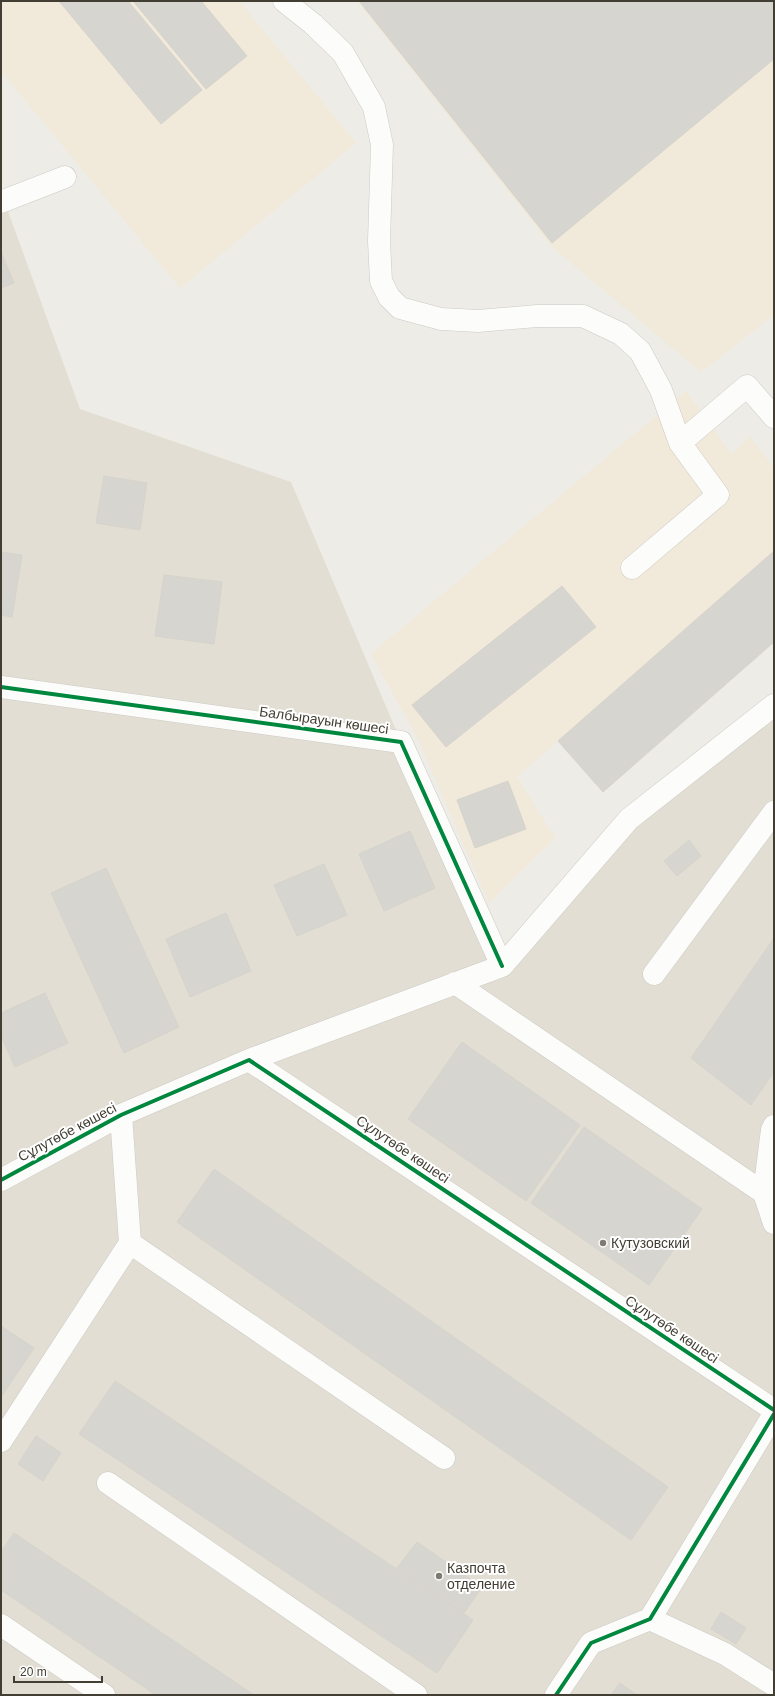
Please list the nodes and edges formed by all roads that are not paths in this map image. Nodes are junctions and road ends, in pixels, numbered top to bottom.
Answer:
1 (284, 1) edge
2 (65, 176) dead end
3 (1, 202) edge
4 (774, 417) edge
5 (680, 443) junction
6 (632, 568) dead end
7 (1, 687) edge
8 (774, 705) edge
9 (774, 812) edge
10 (502, 966) junction
11 (654, 974) dead end
12 (455, 983) junction
13 (250, 1060) junction
14 (121, 1115) junction
15 (774, 1126) edge
16 (1, 1180) edge
17 (764, 1193) junction
18 (774, 1223) edge
19 (130, 1243) junction
20 (774, 1410) edge
21 (774, 1414) edge
22 (1, 1442) edge
23 (444, 1458) dead end
24 (108, 1483) dead end
25 (650, 1619) junction
26 (1, 1626) edge
27 (774, 1685) edge
28 (104, 1695) edge
29 (416, 1695) edge
30 (556, 1695) edge

1 - 5 street
2 - 3 street
4 - 5 street
5 - 6 street
7 - 10 street, Балбырауын көшесі
8 - 10 street
9 - 11 street
10 - 12 street
12 - 13 street
12 - 17 street
13 - 14 street, Сұлутөбе көшесі
13 - 20 street, Сұлутөбе көшесі
14 - 16 street, Сұлутөбе көшесі
14 - 19 street
15 - 17 street
17 - 18 street
19 - 22 street
19 - 23 street
21 - 25 street
24 - 29 street
25 - 27 street
25 - 30 street
26 - 28 street

